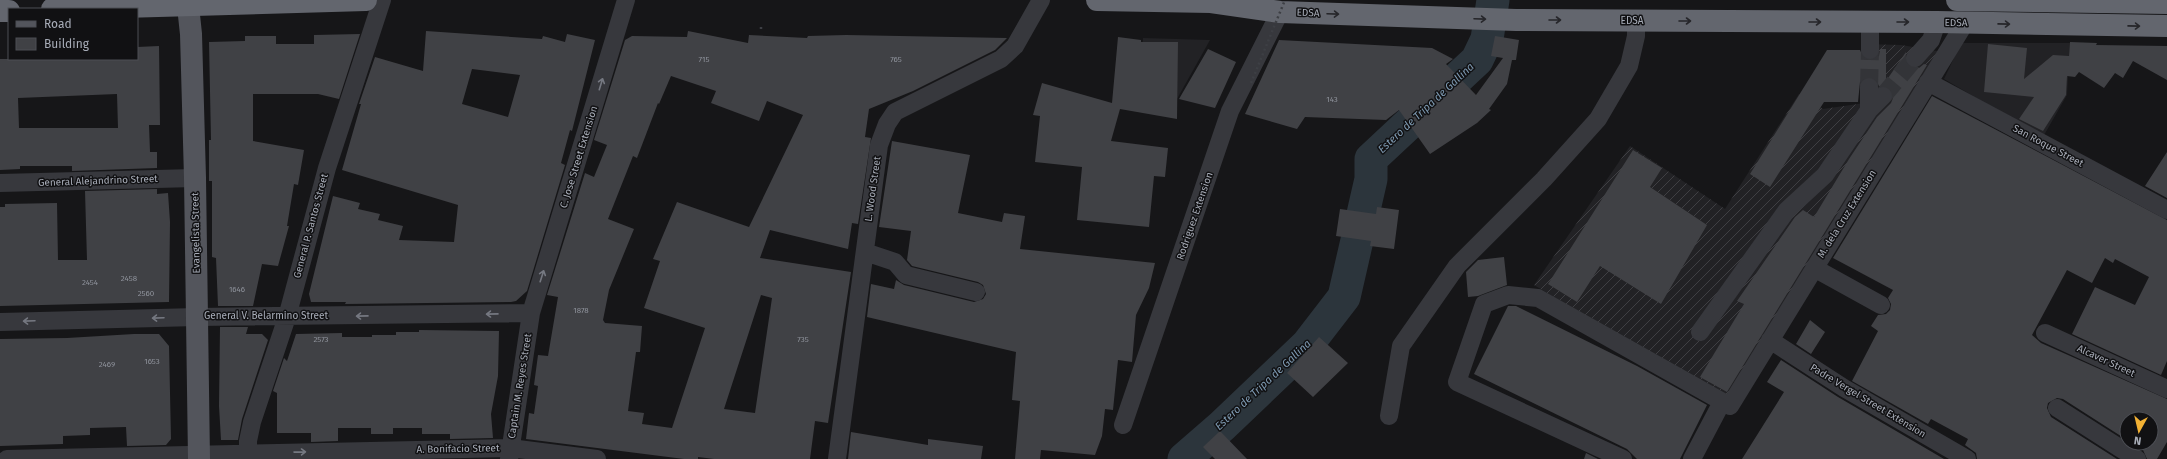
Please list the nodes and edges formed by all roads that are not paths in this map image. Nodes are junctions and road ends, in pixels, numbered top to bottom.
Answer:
1 (366, 0) edge
2 (382, 0) edge
3 (626, 0) edge
4 (1041, 0) edge
5 (1098, 0) edge
6 (1957, 0) edge
7 (1218, 1) edge
8 (2167, 3) edge
9 (188, 6) junction
10 (1282, 6) edge
11 (97, 8) edge
12 (1636, 21) junction
13 (1870, 22) junction
14 (1937, 22) junction
15 (1965, 23) junction
16 (2167, 26) edge
17 (1870, 50) tunnel mouth
18 (1915, 58) tunnel mouth
19 (1928, 82) junction
20 (1876, 92) tunnel mouth
21 (195, 178) junction
22 (0, 183) edge
23 (2167, 210) edge
24 (865, 252) junction
25 (1814, 268) junction
26 (976, 292) dead end
27 (1881, 305) dead end
28 (531, 313) junction
29 (198, 316) junction
30 (287, 317) junction
31 (0, 322) edge
32 (1700, 332) dead end
33 (2045, 333) dead end
34 (1770, 340) junction
35 (2167, 389) edge
36 (1726, 404) junction
37 (2057, 408) dead end
38 (1389, 416) dead end
39 (1123, 425) dead end
40 (510, 453) edge
41 (248, 456) edge
42 (199, 457) edge
43 (7, 459) edge
44 (597, 459) edge
45 (837, 459) edge
46 (1623, 459) edge
47 (1692, 459) edge
48 (1967, 459) edge
49 (2137, 459) edge

1 - 9 highway
2 - 30 street, General P. Santos Street
28 -> 3 street, C. Jose Street Extension
4 - 24 street, L. Wood Street
5 - 7 highway, EDSA
6 - 8 highway
7 - 10 highway, EDSA
9 - 11 highway
9 - 21 main road, Evangelista Street
10 -> 12 highway, EDSA
10 - 39 street, Rodriguez Extension
12 -> 13 highway, EDSA
12 - 38 street
13 -> 14 highway, EDSA
13 - 17 street
14 - 15 highway, EDSA
14 - 18 street
15 -> 16 highway, EDSA
15 - 19 street, M. dela Cruz Extension
19 - 23 street, San Roque Street
19 - 25 street, M. dela Cruz Extension
20 - 32 street
21 - 22 street, General Alejandrino Street
21 - 29 main road, Evangelista Street
24 - 26 street
24 - 45 street, L. Wood Street
25 - 27 street
25 - 34 street, M. dela Cruz Extension
28 -> 30 street, General V. Belarmino Street
28 - 40 street, Captain M. Reyes Street
29 - 30 street, General V. Belarmino Street
29 -> 31 street, General V. Belarmino Street
29 - 42 main road, Evangelista Street
30 - 41 street, General P. Santos Street
33 - 35 street, Alcaver Street
34 - 36 street, M. dela Cruz Extension
34 - 48 street, Padre Vergel Street Extension
36 - 46 street
36 - 47 street, M. dela Cruz Extension
37 - 49 street
41 -> 40 street, A. Bonifacio Street
40 - 44 street, A. Bonifacio Street
41 - 42 street, A. Bonifacio Street
42 - 43 street, A. Bonifacio Street

